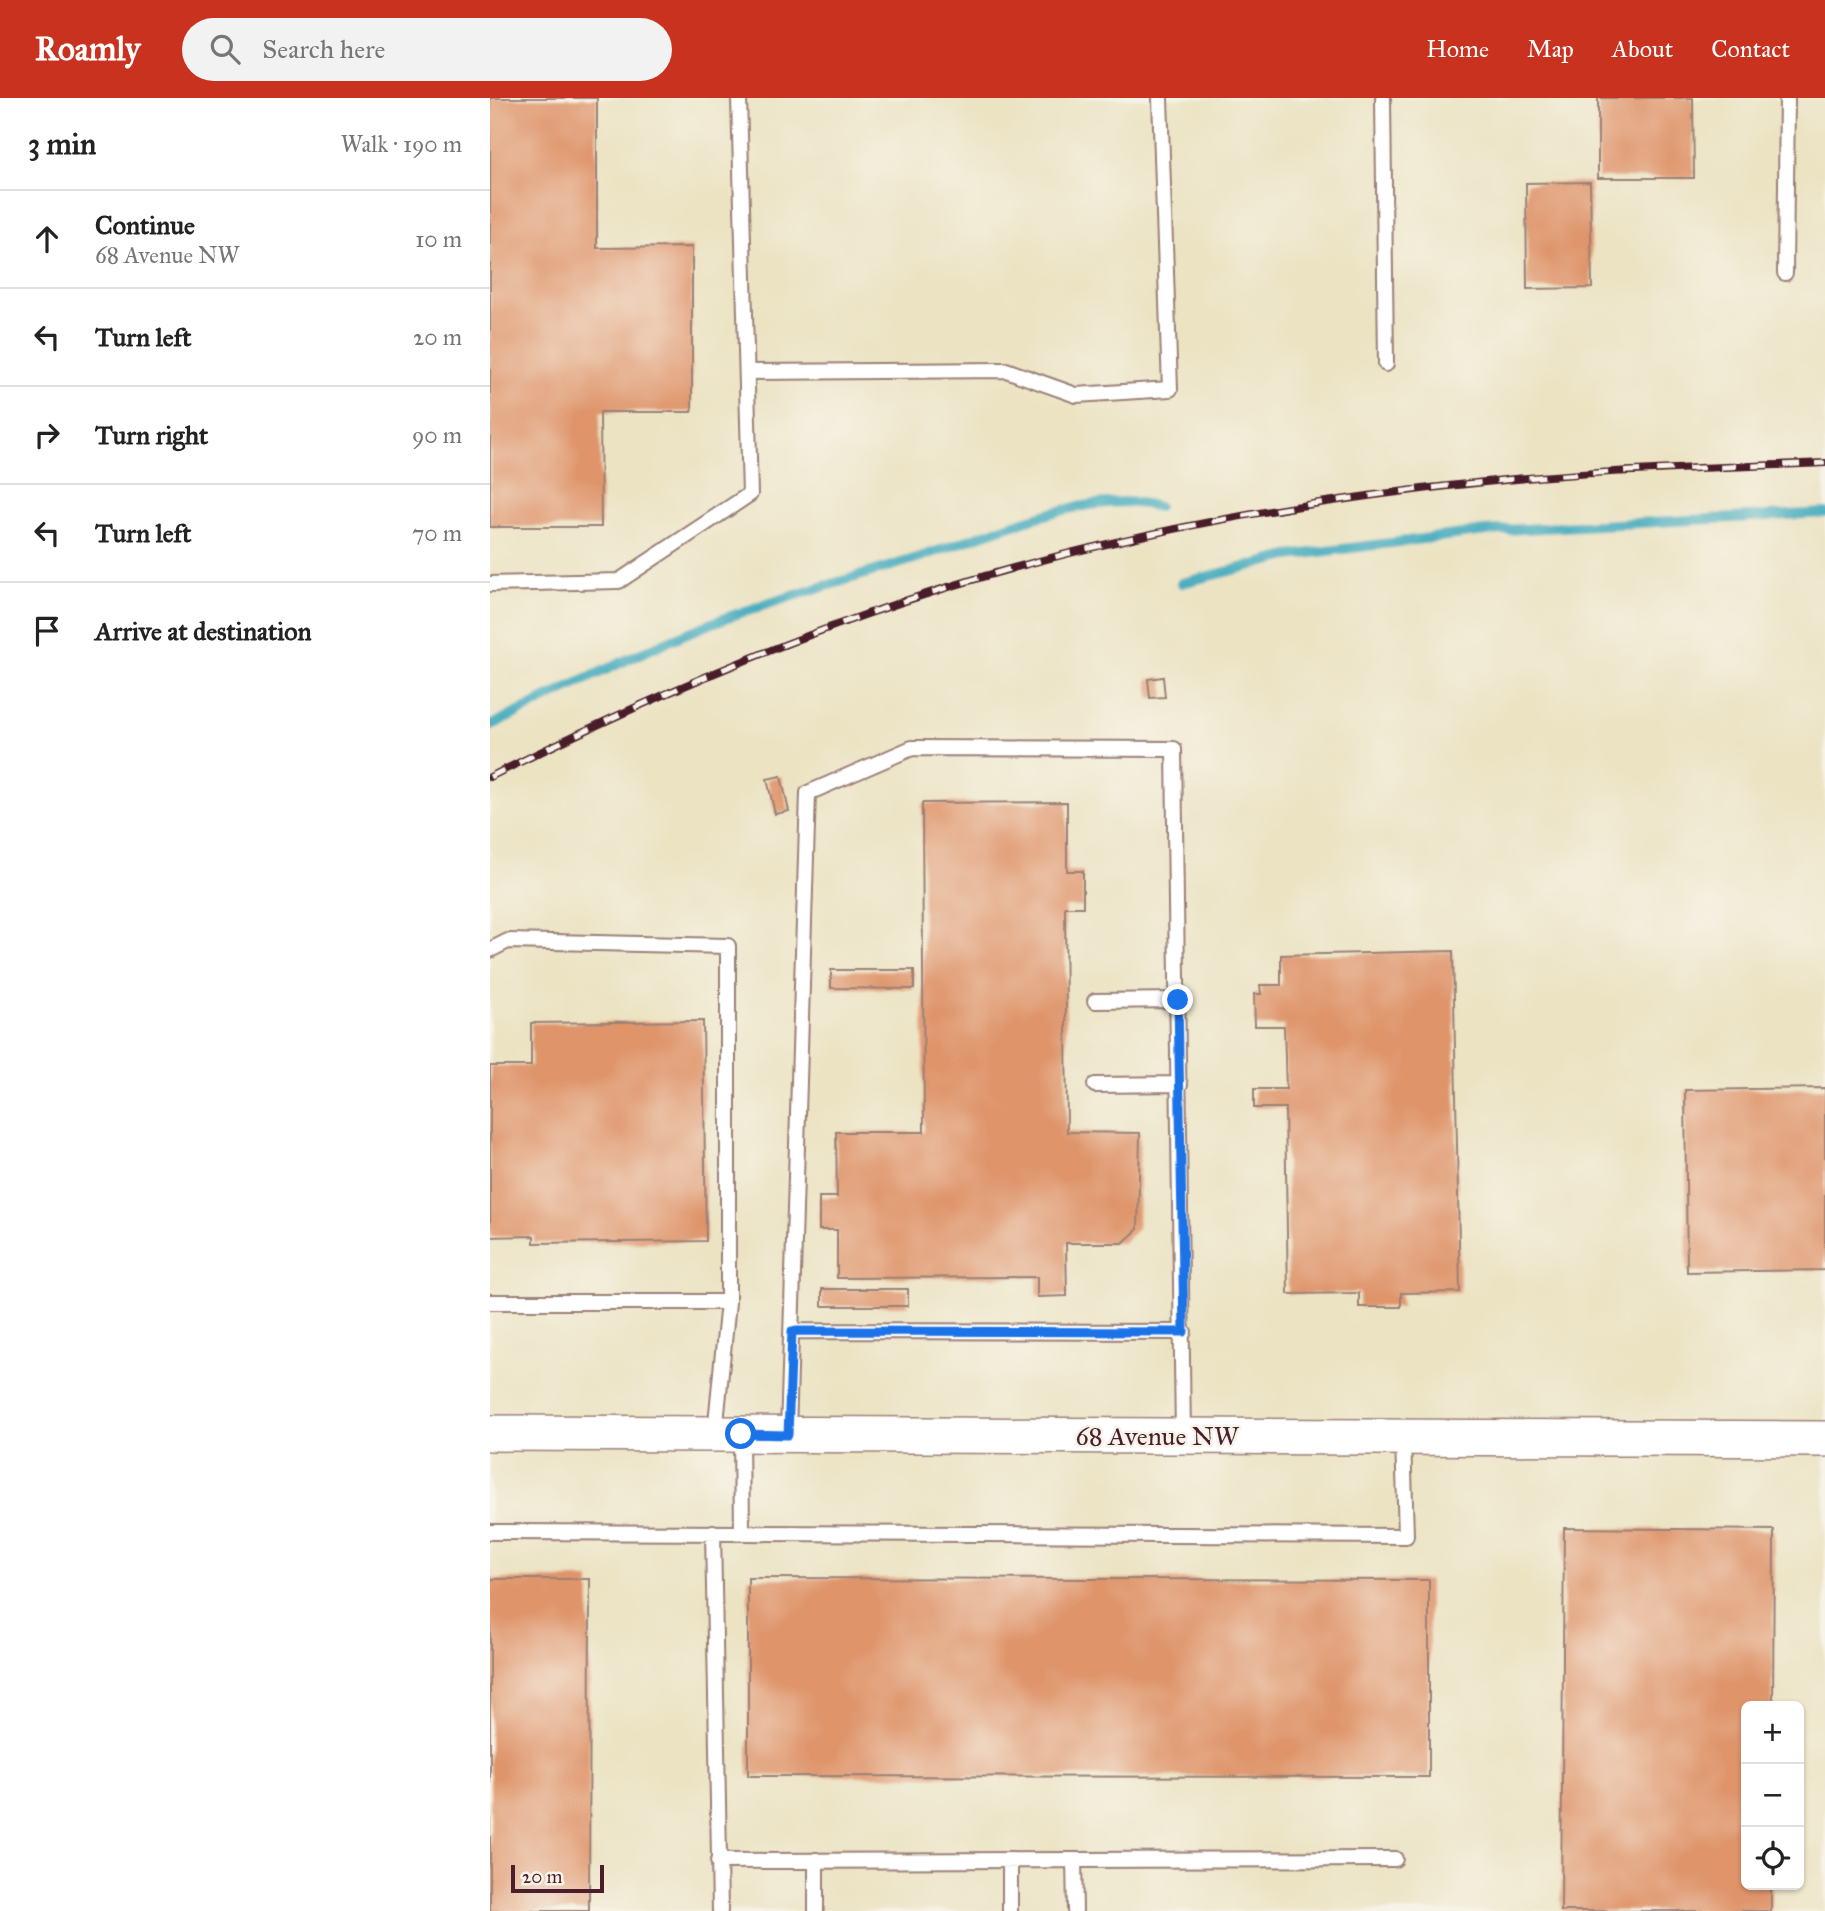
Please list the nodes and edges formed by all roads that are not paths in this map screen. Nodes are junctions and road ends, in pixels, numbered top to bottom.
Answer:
1 (739, 98) edge
2 (1160, 98) edge
3 (1383, 98) edge
4 (1787, 98) edge
5 (1785, 273) dead end
6 (1386, 364) dead end
7 (747, 372) junction
8 (490, 584) edge
9 (490, 950) edge
10 (1178, 1000) junction
11 (1095, 1001) dead end
12 (1180, 1084) junction
13 (1095, 1086) dead end
14 (490, 1302) edge
15 (728, 1302) junction
16 (792, 1331) junction
17 (1184, 1332) junction
18 (490, 1433) edge
19 (728, 1434) junction
20 (788, 1435) junction
21 (1183, 1436) junction
22 (1403, 1437) junction
23 (1825, 1439) edge
24 (490, 1532) edge
25 (713, 1532) junction
26 (742, 1533) junction
27 (1395, 1859) dead end
28 (816, 1860) junction
29 (1010, 1860) junction
30 (1074, 1860) junction
31 (718, 1861) junction
32 (720, 1911) edge
33 (816, 1911) edge
34 (1010, 1911) edge
35 (1074, 1911) edge

1 - 7 lane
2 - 7 lane
3 - 6 lane
4 - 5 lane
7 - 8 lane
9 - 15 lane
10 - 11 lane
10 - 12 lane
10 - 16 lane
12 - 13 lane
12 - 17 lane
14 - 15 lane
15 - 19 lane
16 - 17 lane
16 - 20 lane
17 - 21 lane
18 - 19 street, 68 Avenue NW
19 - 20 street, 68 Avenue NW
19 - 26 lane
20 - 21 street, 68 Avenue NW
21 - 22 street, 68 Avenue NW
22 - 23 street, 68 Avenue NW
22 - 26 lane
24 - 25 lane
25 - 26 lane
25 - 31 lane
27 - 30 lane
28 - 29 lane
28 - 31 lane
28 - 33 lane
29 - 30 lane
29 - 34 lane
30 - 35 lane
31 - 32 lane

